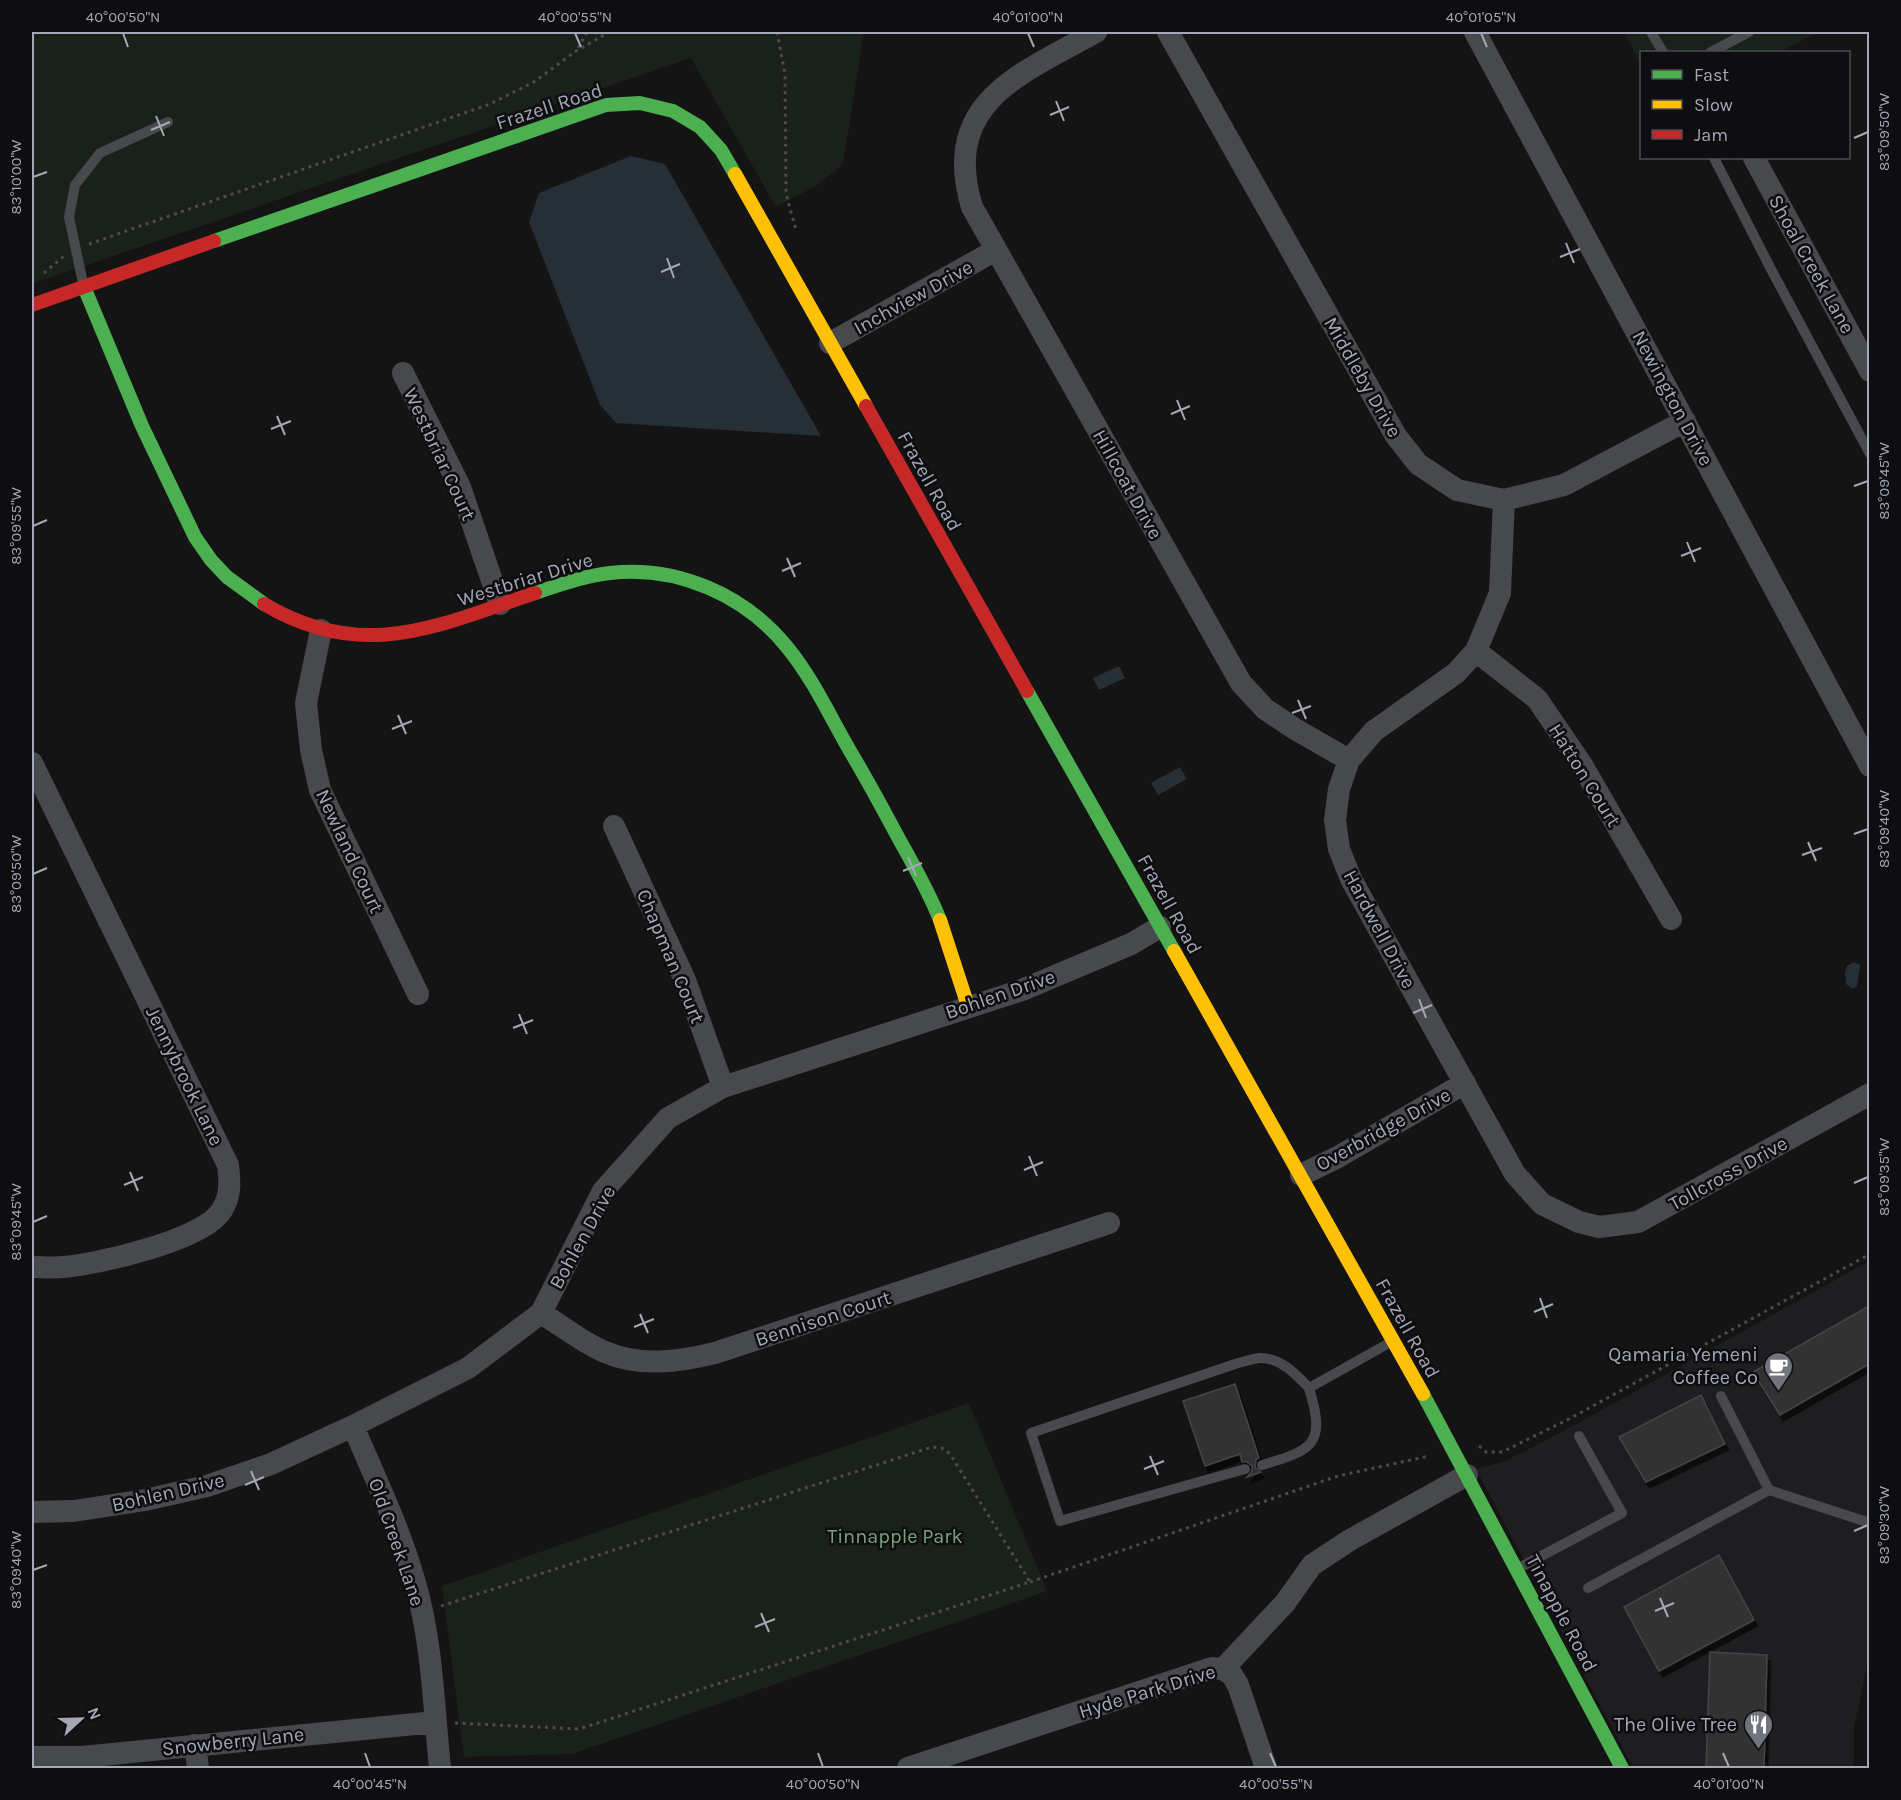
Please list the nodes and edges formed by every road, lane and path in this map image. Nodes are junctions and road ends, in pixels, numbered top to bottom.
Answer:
1 (587, 32) edge
2 (609, 32) edge
3 (701, 32) edge
4 (727, 32) edge
5 (777, 32) edge
6 (1096, 32) edge
7 (1168, 32) edge
8 (1475, 32) edge
9 (1651, 32) edge
10 (1749, 32) edge
11 (576, 51) junction
12 (1662, 51) edge
13 (1713, 51) edge
14 (168, 122) dead end
15 (1715, 159) edge
16 (1755, 159) edge
17 (798, 235) dead end
18 (76, 248) junction
19 (996, 250) junction
20 (41, 275) dead end
21 (84, 286) junction
22 (32, 305) edge
23 (830, 343) junction
24 (1869, 371) edge
25 (403, 373) dead end
26 (1685, 421) junction
27 (1869, 454) edge
28 (1504, 500) junction
29 (500, 604) junction
30 (321, 630) junction
31 (1476, 651) junction
32 (1349, 760) junction
33 (32, 763) edge
34 (1869, 766) edge
35 (614, 826) dead end
36 (1671, 919) dead end
37 (1160, 927) junction
38 (418, 994) dead end
39 (968, 1006) junction
40 (1465, 1083) junction
41 (723, 1087) junction
42 (1869, 1094) edge
43 (1300, 1175) junction
44 (1579, 1222) joint
45 (1109, 1223) dead end
46 (1869, 1254) edge
47 (32, 1267) edge
48 (541, 1313) junction
49 (1394, 1340) junction
50 (1309, 1388) junction
51 (1721, 1396) dead end
52 (353, 1426) junction
53 (1579, 1436) dead end
54 (1502, 1452) dead end
55 (1431, 1456) dead end
56 (1262, 1465) dead end
57 (1245, 1469) dead end
58 (1467, 1475) junction
59 (1769, 1490) junction
60 (32, 1512) edge
61 (1869, 1523) edge
62 (1517, 1569) junction
63 (1030, 1582) junction
64 (1587, 1588) dead end
65 (422, 1613) junction
66 (1223, 1669) junction
67 (435, 1722) junction
68 (195, 1745) junction
69 (32, 1757) edge
70 (198, 1768) edge
71 (440, 1768) edge
72 (908, 1768) edge
73 (1266, 1768) edge
74 (1622, 1768) edge

1 - 11 path
2 - 11 path
3 - 4 path
5 - 17 path
6 - 19 street, Hillcoat Drive
7 - 28 street, Middleby Drive
8 - 26 street, Newington Drive
9 - 12 lane
10 - 13 lane
11 - 18 path
14 - 18 lane
15 - 27 lane
16 - 24 street, Shoal Creek Lane
18 - 20 path
18 - 21 lane
19 - 23 street, Inchview Drive
19 - 32 street, Hillcoat Drive
21 - 22 street, Frazell Road
21 - 23 street, Frazell Road
21 - 30 street, Westbriar Drive
23 - 37 street, Frazell Road
25 - 29 street, Westbriar Court
26 - 28 street, Middleby Drive
26 - 34 street, Newington Drive
28 - 31 street, Hardwell Drive
29 - 30 street, Westbriar Drive
29 - 39 street, Westbriar Drive
30 - 38 street, Newland Court
31 - 32 street, Hardwell Drive
31 - 36 street, Hatton Court
32 - 40 street, Hardwell Drive
33 - 47 street, Jennybrook Lane
35 - 41 street, Chapman Court
37 - 39 street, Bohlen Drive
37 - 43 street, Frazell Road
39 - 41 street, Bohlen Drive
40 - 43 street, Overbridge Drive
40 - 44 street, Hardwell Drive
41 - 48 street, Bohlen Drive
42 - 44 street, Tollcross Drive
43 - 49 street, Frazell Road
45 - 48 street, Bennison Court
46 - 54 path
48 - 52 street, Bohlen Drive
49 - 50 lane
49 - 58 street, Frazell Road
50 - 56 lane
50 - 57 lane
51 - 59 lane
52 - 60 street, Bohlen Drive
52 - 65 street, Old Creek Lane
53 - 62 lane
55 - 63 path
58 - 62 street, Tinapple Road
58 - 66 street, Hyde Park Drive
59 - 61 lane
59 - 64 lane
62 - 74 street, Tinapple Road
63 - 65 path
63 - 67 path
65 - 67 street, Old Creek Lane
66 - 72 street, Hyde Park Drive
66 - 73 street
67 - 68 street, Snowberry Lane
67 - 71 street, Old Creek Lane
68 - 69 street, Snowberry Lane
68 - 70 street

